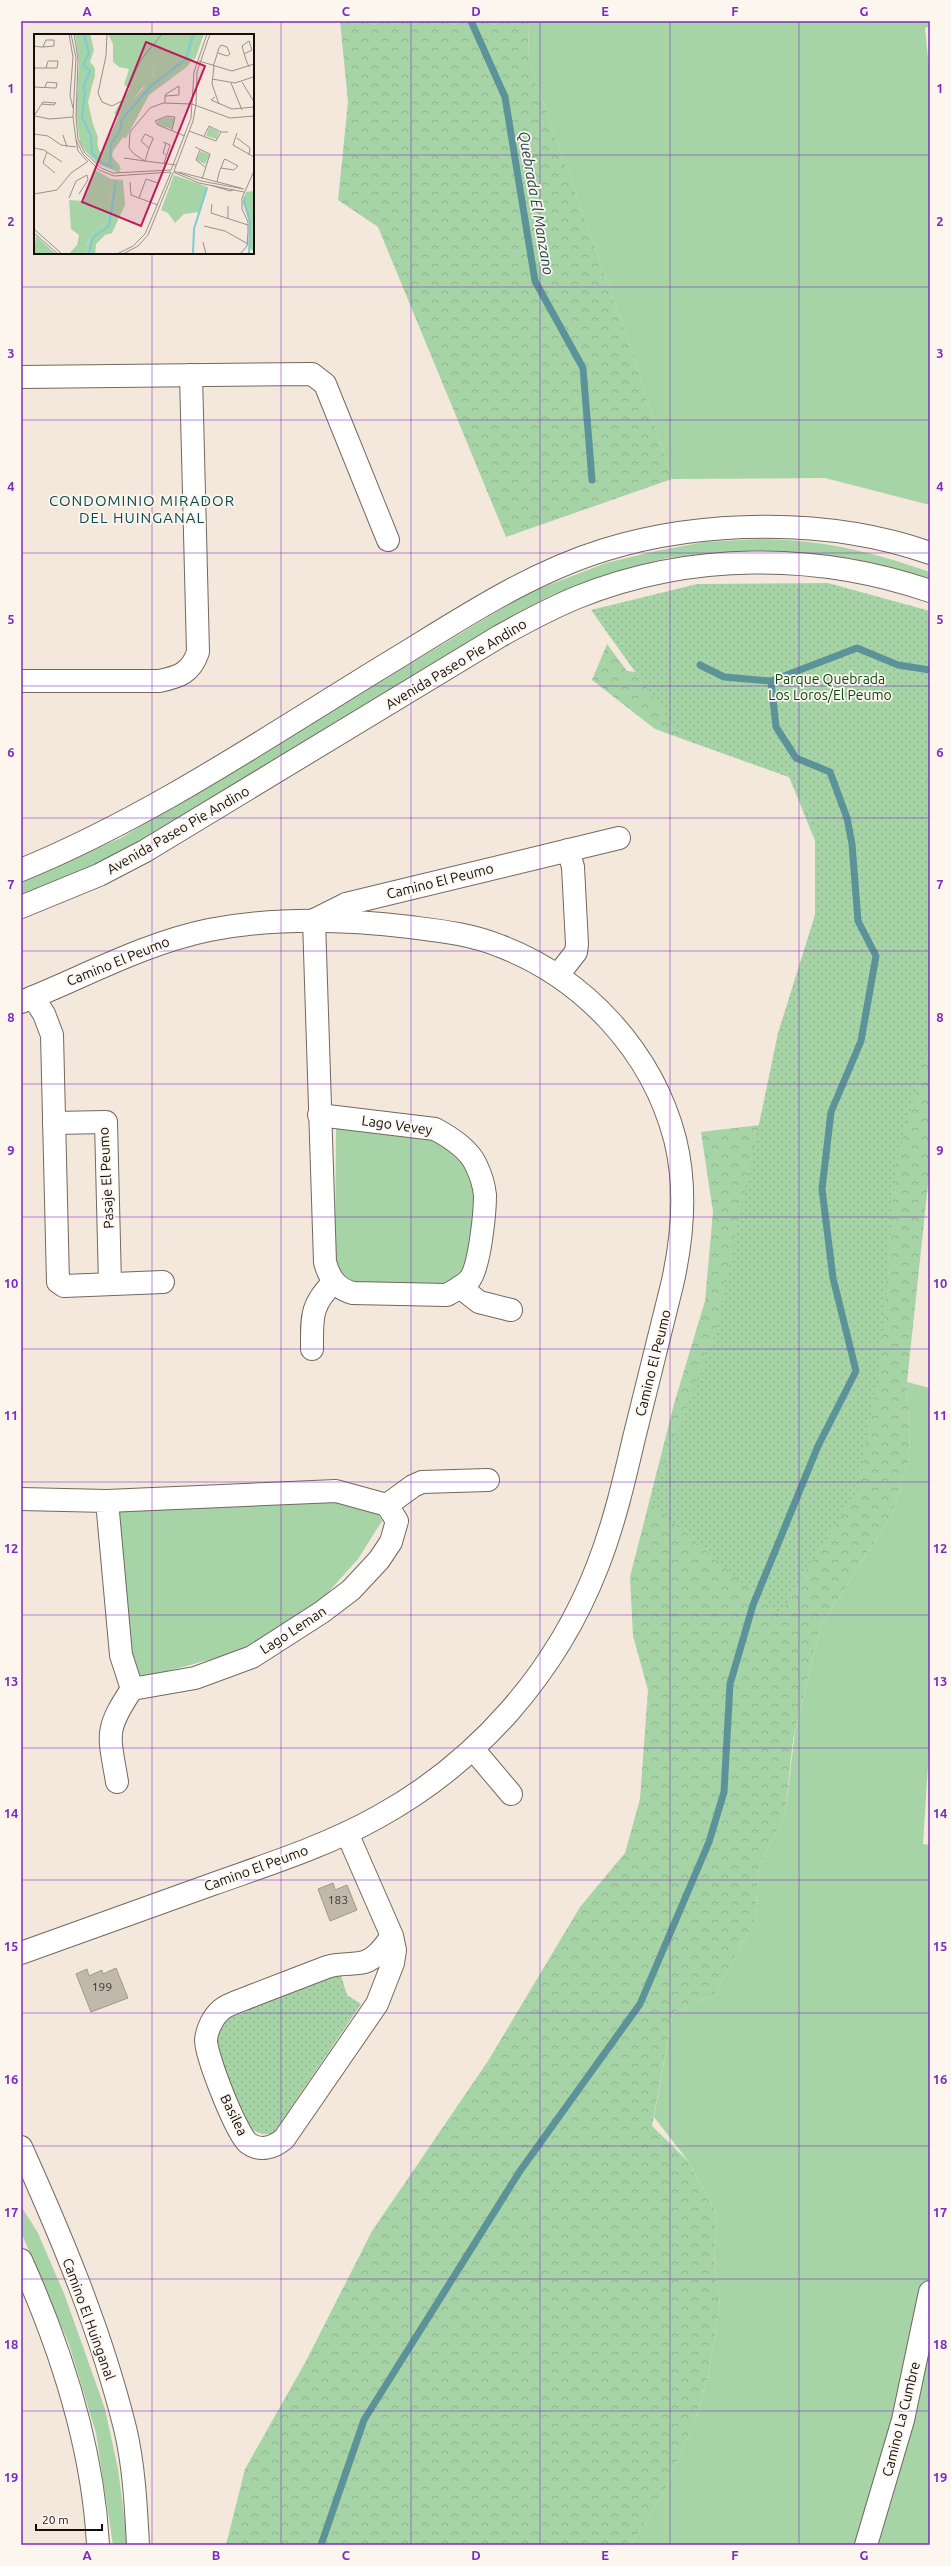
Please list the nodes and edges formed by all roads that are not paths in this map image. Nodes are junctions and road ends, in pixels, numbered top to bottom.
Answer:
1 (191, 376) junction
2 (21, 378) edge
3 (388, 540) dead end
4 (930, 553) edge
5 (930, 592) edge
6 (21, 681) edge
7 (620, 838) dead end
8 (568, 850) junction
9 (21, 870) edge
10 (21, 907) edge
11 (314, 920) junction
12 (558, 975) junction
13 (27, 1000) edge
14 (319, 1115) junction
15 (54, 1123) junction
16 (163, 1282) dead end
17 (334, 1282) junction
18 (110, 1284) junction
19 (460, 1288) junction
20 (511, 1310) dead end
21 (312, 1349) dead end
22 (488, 1480) dead end
23 (21, 1499) edge
24 (107, 1501) junction
25 (387, 1505) junction
26 (132, 1689) junction
27 (473, 1749) junction
28 (117, 1782) dead end
29 (511, 1794) dead end
30 (347, 1833) junction
31 (392, 1936) junction
32 (21, 1953) edge
33 (21, 2147) edge
34 (21, 2260) edge
35 (930, 2292) edge
36 (98, 2545) edge
37 (138, 2545) edge
38 (866, 2545) edge

1 - 2 street
1 - 3 street
1 - 6 street
4 - 9 street
5 - 10 street, Avenida Paseo Pie Andino
7 - 8 street, Camino El Peumo
8 - 11 street, Camino El Peumo
8 - 12 street
11 - 12 street, Camino El Peumo
11 - 13 street, Camino El Peumo
11 - 14 street
12 - 27 street, Camino El Peumo
13 - 15 street
14 - 17 street
14 - 19 street, Lago Vevey
15 - 18 street
15 - 18 street, Pasaje El Peumo
16 - 18 street
17 - 19 street
17 - 21 street
19 - 20 street
22 - 25 street
23 - 24 street
24 - 25 street
24 - 26 street
25 - 26 street, Lago Leman
26 - 28 street
27 - 29 street
27 - 30 street, Camino El Peumo
30 - 31 street, Basilea
30 - 32 street, Camino El Peumo
31 - 31 street, Basilea
33 - 37 street, Camino El Huinganal
34 - 36 street
35 - 38 street, Camino La Cumbre

